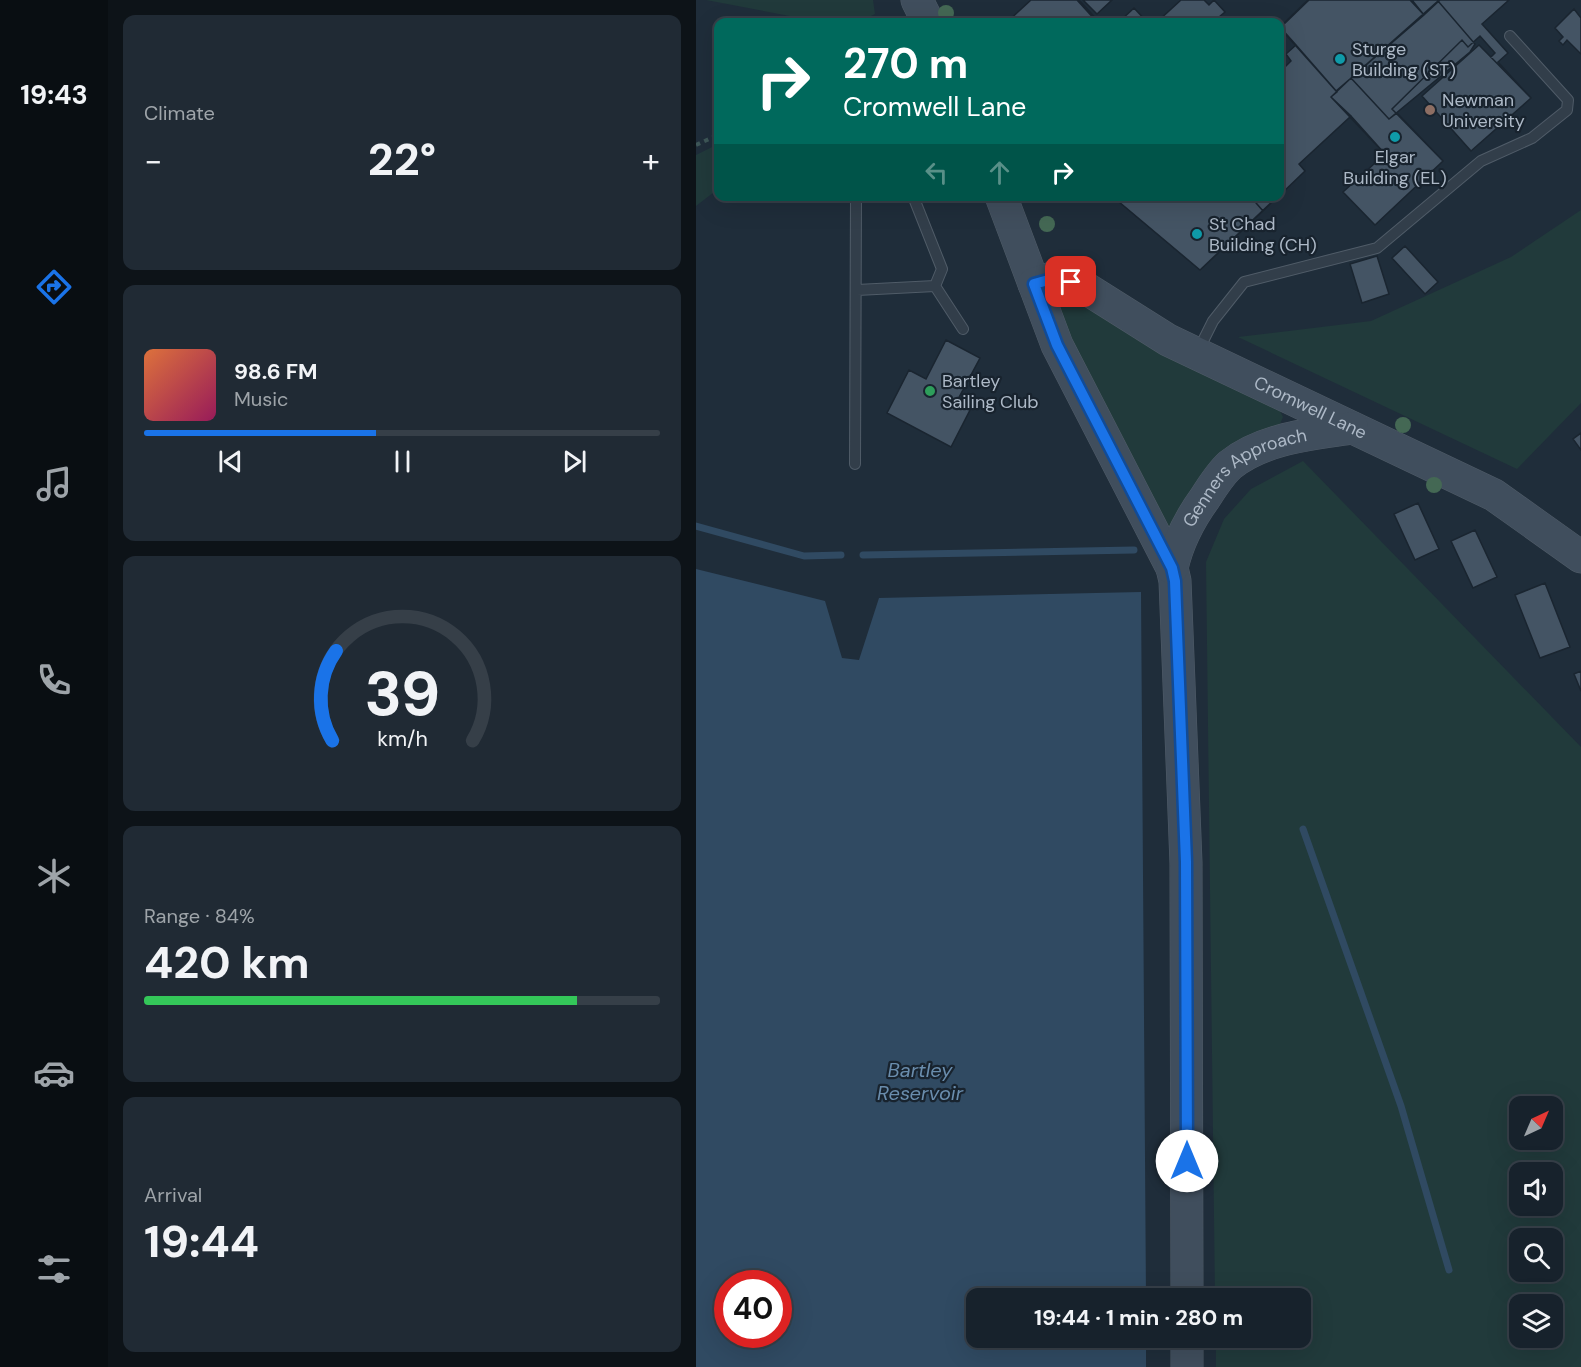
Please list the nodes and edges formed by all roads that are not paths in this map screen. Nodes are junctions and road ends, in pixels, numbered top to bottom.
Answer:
1 (917, 0) edge
2 (926, 18) edge
3 (1510, 36) dead end
4 (856, 201) edge
5 (915, 201) edge
6 (1003, 201) edge
7 (1034, 284) junction
8 (935, 286) junction
9 (857, 290) junction
10 (963, 329) dead end
11 (1197, 354) junction
12 (1352, 428) junction
13 (855, 464) dead end
14 (1581, 557) edge
15 (1172, 568) junction
16 (1187, 1288) edge
17 (1187, 1348) edge
18 (1187, 1367) edge

1 - 2 street
3 - 11 lane
4 - 9 lane
5 - 8 lane
6 - 7 street
7 - 11 street, Cromwell Lane
7 - 15 street
8 - 9 lane
8 - 10 lane
9 - 13 lane
11 - 12 street, Cromwell Lane
12 - 14 street, Cromwell Lane
12 - 15 street, Genners Approach
15 - 16 street
17 - 18 street

